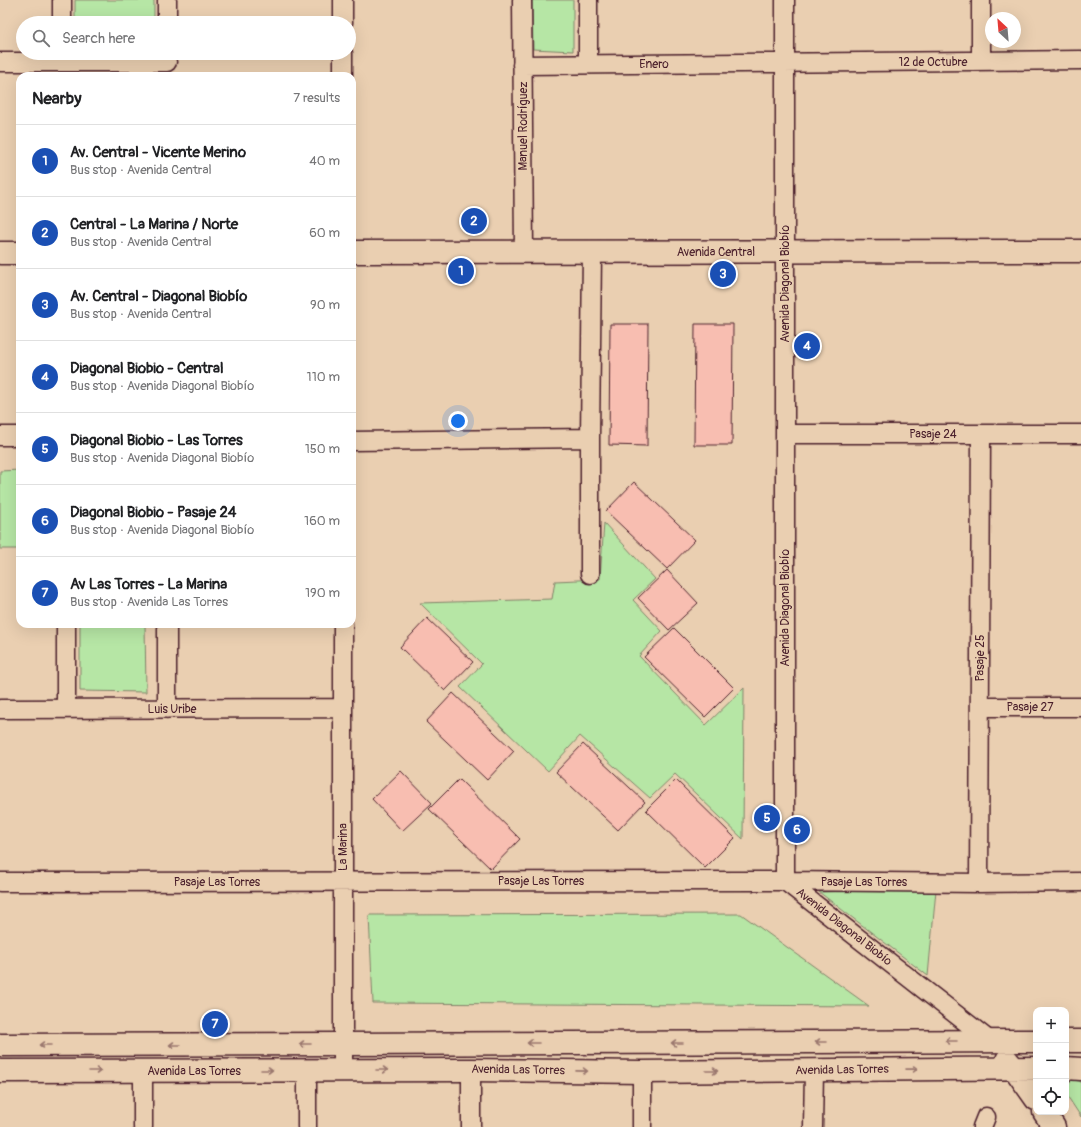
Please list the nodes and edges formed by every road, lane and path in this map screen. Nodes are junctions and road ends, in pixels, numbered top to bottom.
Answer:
1 (62, 0) edge
2 (167, 0) edge
3 (343, 0) edge
4 (522, 0) edge
5 (588, 0) edge
6 (785, 0) edge
7 (981, 0) edge
8 (62, 16) edge
9 (167, 16) edge
10 (343, 16) edge
11 (31, 60) edge
12 (97, 60) edge
13 (343, 60) edge
14 (1081, 60) edge
15 (981, 61) junction
16 (0, 62) edge
17 (785, 63) junction
18 (167, 64) edge
19 (588, 64) junction
20 (522, 65) junction
21 (343, 72) edge
22 (785, 251) junction
23 (1081, 251) edge
24 (356, 252) edge
25 (524, 252) junction
26 (592, 252) junction
27 (0, 253) edge
28 (16, 253) edge
29 (785, 434) junction
30 (981, 434) junction
31 (1081, 434) edge
32 (0, 436) edge
33 (16, 436) edge
34 (590, 438) junction
35 (356, 441) edge
36 (590, 574) dead end
37 (66, 628) edge
38 (167, 628) edge
39 (343, 628) edge
40 (980, 706) junction
41 (1081, 706) edge
42 (343, 708) junction
43 (0, 709) edge
44 (66, 709) junction
45 (168, 709) junction
46 (785, 881) junction
47 (0, 882) edge
48 (344, 882) junction
49 (1081, 882) edge
50 (979, 883) junction
51 (990, 1041) junction
52 (1033, 1041) edge
53 (1069, 1041) edge
54 (1081, 1041) edge
55 (344, 1044) junction
56 (0, 1045) edge
57 (1014, 1068) junction
58 (1033, 1068) edge
59 (1069, 1068) edge
60 (1081, 1069) edge
61 (307, 1070) junction
62 (344, 1070) junction
63 (471, 1070) junction
64 (0, 1071) edge
65 (143, 1071) junction
66 (814, 1071) junction
67 (642, 1072) junction
68 (1033, 1095) edge
69 (1046, 1115) edge
70 (143, 1127) edge
71 (307, 1127) edge
72 (471, 1127) edge
73 (642, 1127) edge
74 (813, 1127) edge
75 (1054, 1127) edge

1 - 8 street
2 - 9 street
3 - 10 street
4 - 20 street, Manuel Rodríguez
5 - 19 street
6 - 17 street, Avenida Diagonal Biobío
7 - 15 street
11 - 16 street
12 - 18 street
13 - 21 street
14 - 15 street, 12 de Octubre
15 - 17 street, 12 de Octubre
17 - 19 street, Enero
17 - 22 street, Avenida Diagonal Biobío
19 - 20 street, Enero
20 - 25 street, Manuel Rodríguez
22 - 23 street, Avenida Central
22 - 26 street, Avenida Central
22 - 29 street, Avenida Diagonal Biobío
24 - 25 street, Avenida Central
25 - 26 street, Avenida Central
26 - 34 street
27 - 28 street
29 - 30 street, Pasaje 24
29 - 46 street, Avenida Diagonal Biobío
30 - 31 street, Pasaje 24
30 - 40 street, Pasaje 25
32 - 33 street
34 - 35 street
34 - 36 street
37 - 44 street
38 - 45 street
39 - 42 street, La Marina
40 - 41 street, Pasaje 27
40 - 50 street, Pasaje 25
42 - 45 street, Luis Uribe
42 - 48 street, La Marina
43 - 44 street, Luis Uribe
44 - 45 street, Luis Uribe
46 - 48 street, Pasaje Las Torres
46 - 50 street, Pasaje Las Torres
46 - 51 street, Avenida Diagonal Biobío
47 - 48 street, Pasaje Las Torres
48 - 55 street, La Marina
49 - 50 street, Pasaje Las Torres
51 - 52 street
51 -> 55 street
51 - 57 street, Avenida Diagonal Biobío
53 - 54 street
55 -> 56 street
55 - 62 street, La Marina
57 - 58 street, Avenida Las Torres
66 -> 57 street, Avenida Las Torres
57 - 68 street, Avenida Diagonal Biobío
59 - 60 street
61 - 62 street, Avenida Las Torres
65 -> 61 street, Avenida Las Torres
61 - 71 street
62 -> 63 street, Avenida Las Torres
63 -> 67 street, Avenida Las Torres
63 - 72 street
64 -> 65 street, Avenida Las Torres
65 - 70 street
67 -> 66 street, Avenida Las Torres
66 - 74 street
67 - 73 street
69 - 75 street

